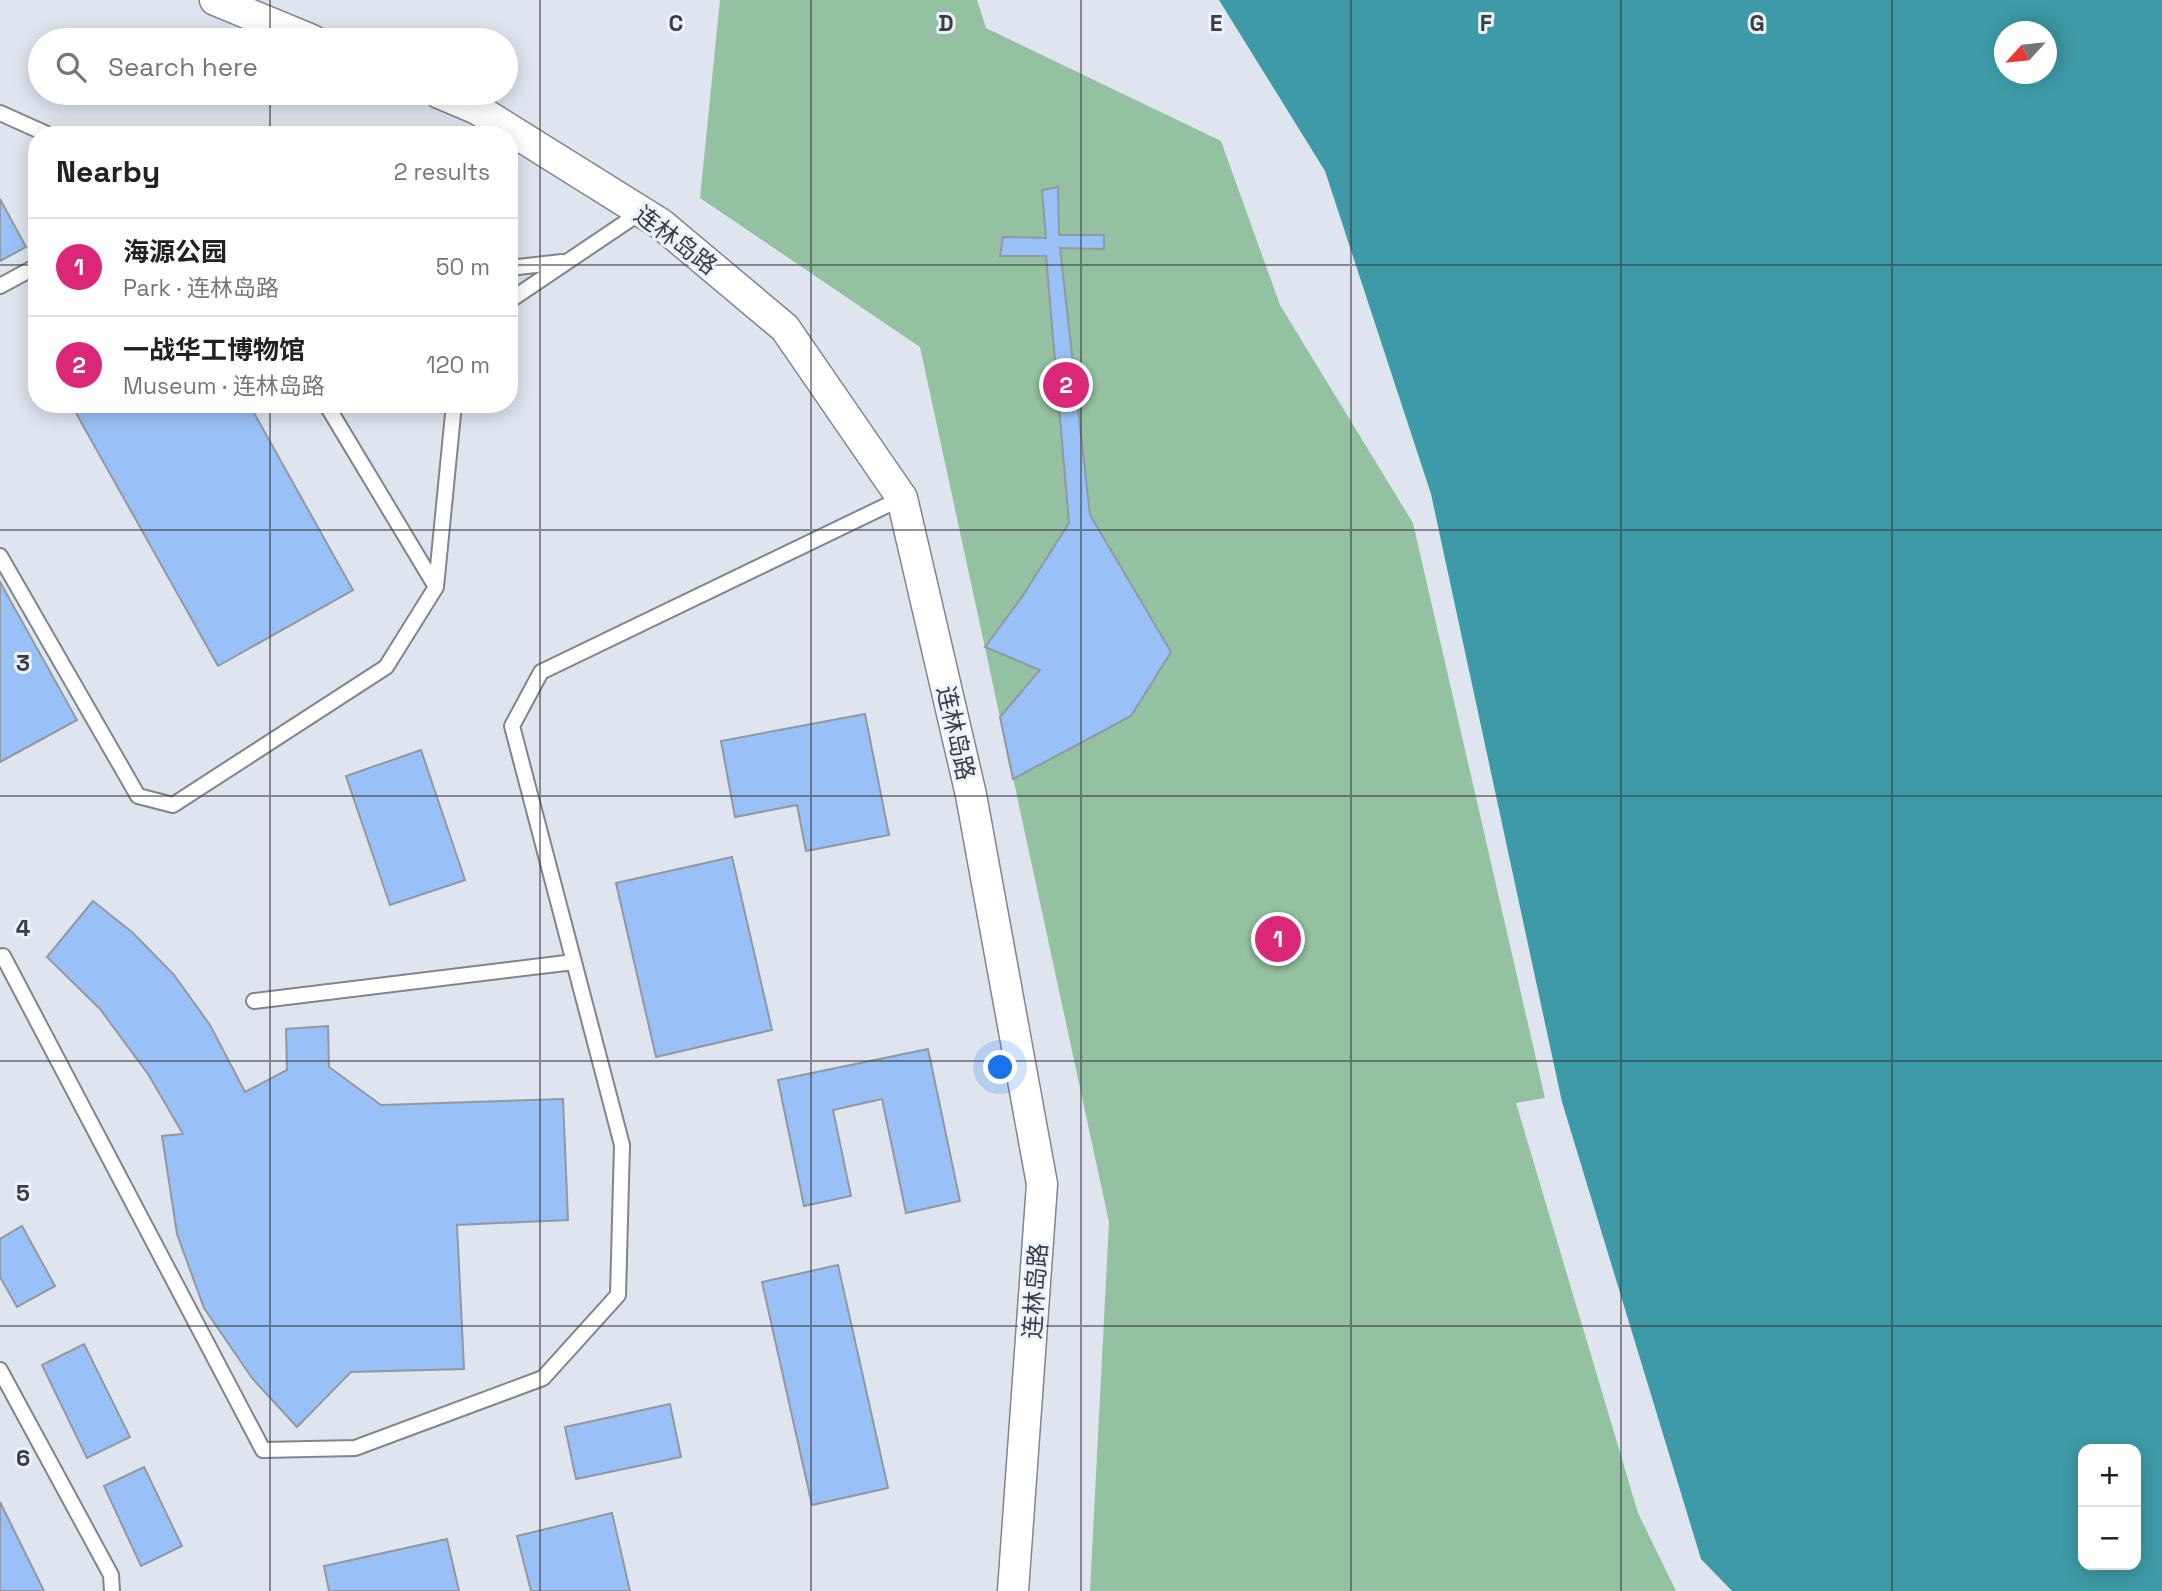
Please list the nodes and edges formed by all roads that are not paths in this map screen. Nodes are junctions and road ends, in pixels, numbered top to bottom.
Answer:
1 (215, 0) edge
2 (283, 28) edge
3 (468, 105) edge
4 (0, 113) edge
5 (29, 126) edge
6 (504, 126) edge
7 (518, 135) edge
8 (641, 212) junction
9 (567, 261) junction
10 (518, 267) edge
11 (28, 271) edge
12 (0, 286) edge
13 (518, 295) edge
14 (331, 413) edge
15 (453, 413) edge
16 (902, 498) junction
17 (0, 556) edge
18 (436, 587) junction
19 (4, 956) dead end
20 (574, 962) junction
21 (254, 1000) dead end
22 (0, 1370) edge
23 (112, 1591) edge
24 (1013, 1591) edge

1 - 2 street
3 - 6 street, 连林岛路
4 - 5 lane
7 - 8 street, 连林岛路
8 - 9 lane
8 - 16 street, 连林岛路
9 - 10 lane
9 - 13 lane
11 - 12 lane
14 - 18 lane
15 - 18 lane
16 - 20 lane
16 - 24 street, 连林岛路
17 - 18 lane
19 - 20 lane
20 - 21 lane
22 - 23 lane

